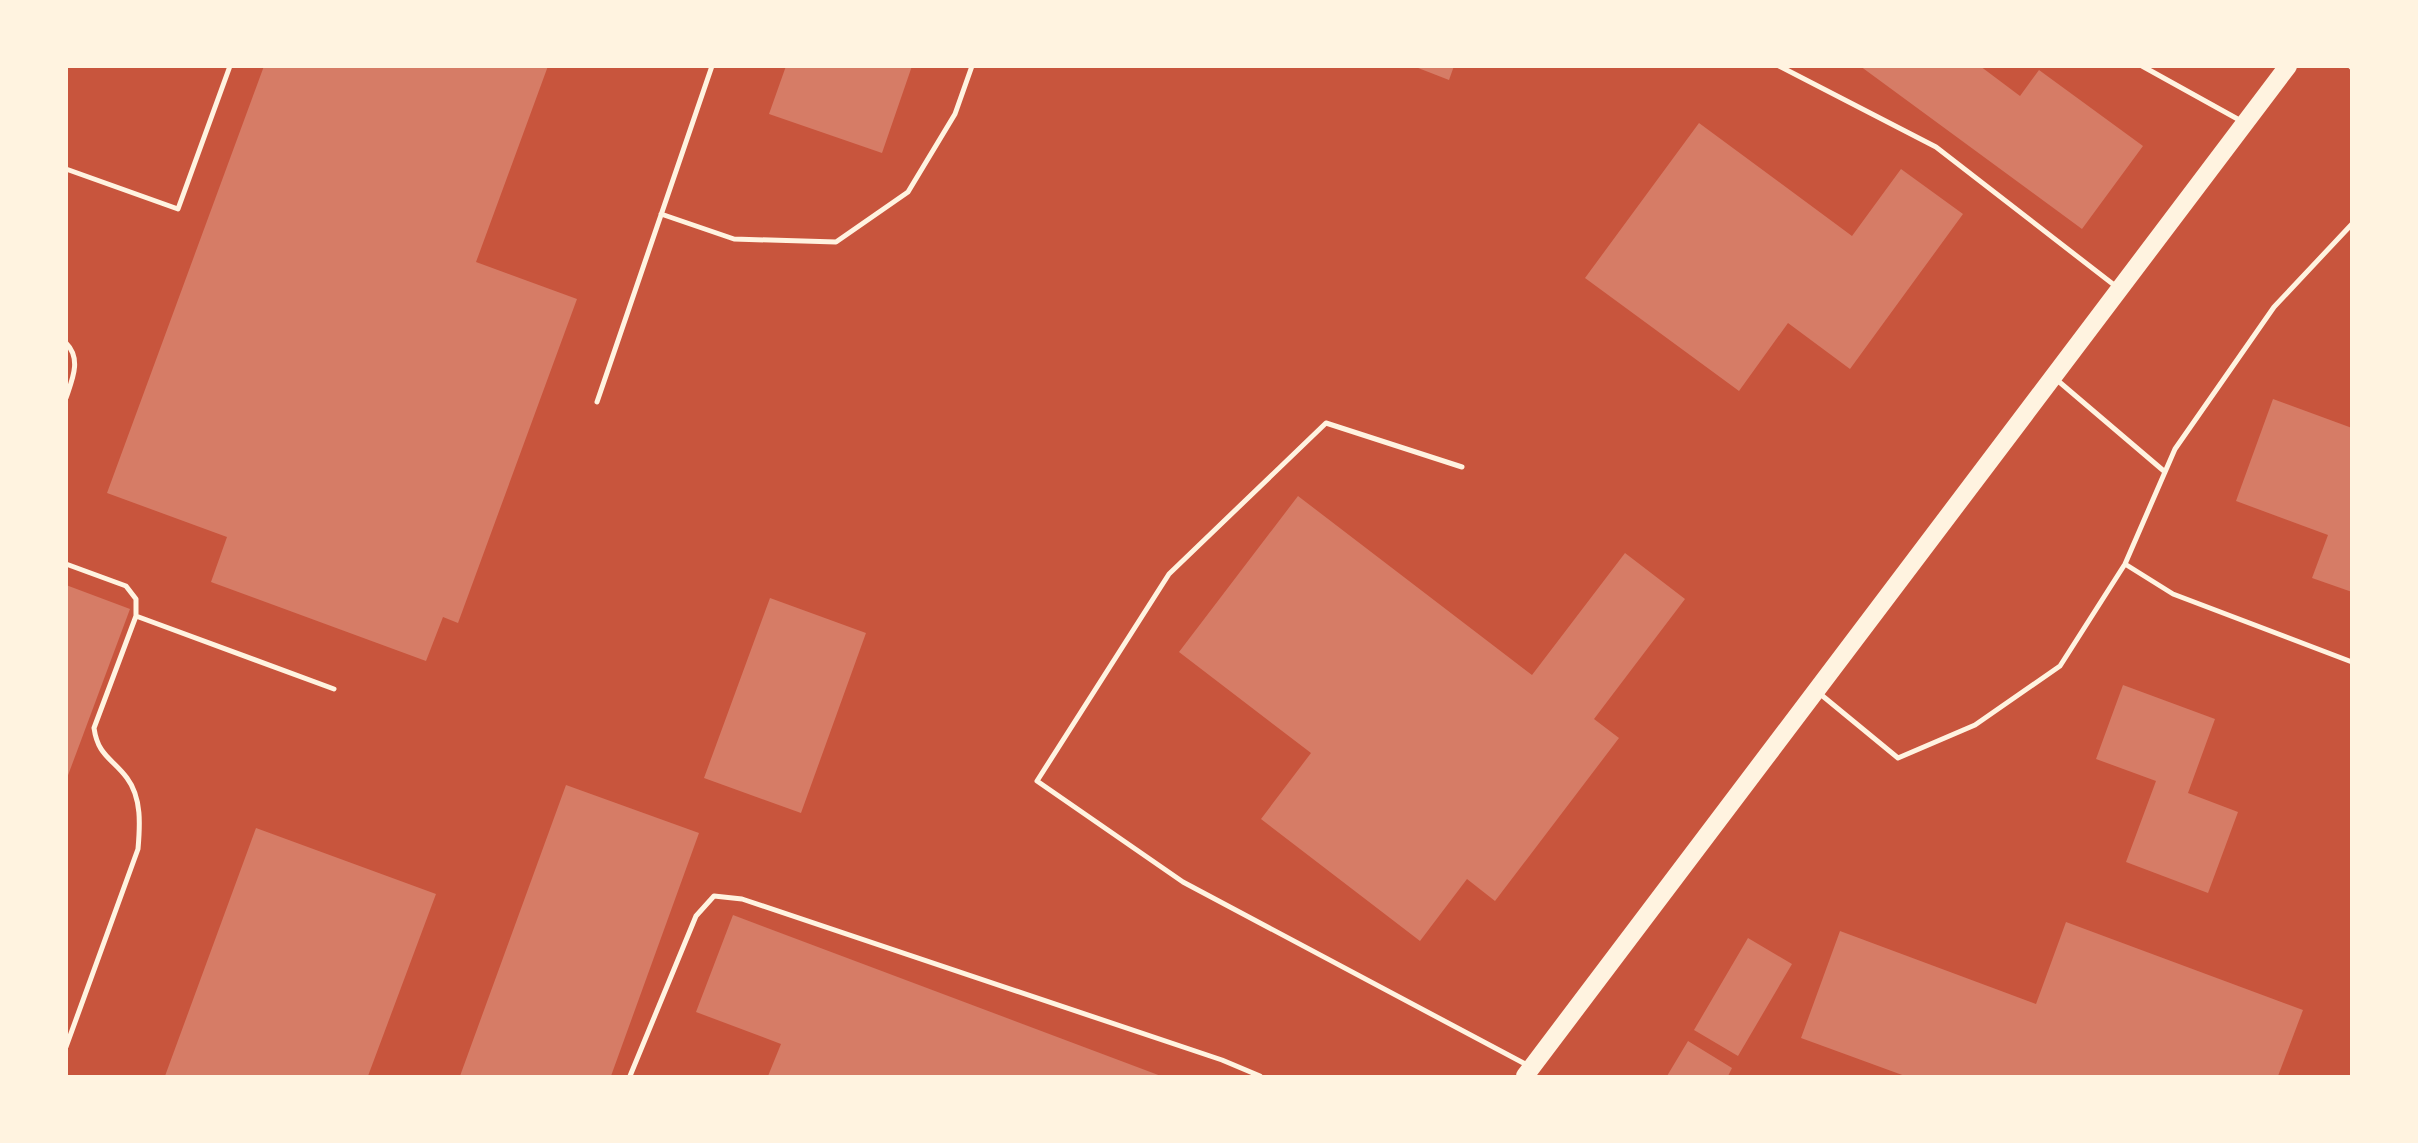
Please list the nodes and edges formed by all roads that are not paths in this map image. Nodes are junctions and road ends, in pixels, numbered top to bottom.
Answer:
1 (230, 66) edge
2 (712, 66) edge
3 (972, 66) edge
4 (1779, 66) edge
5 (2143, 66) edge
6 (2288, 66) edge
7 (2245, 124) junction
8 (66, 169) edge
9 (661, 215) junction
10 (2351, 224) edge
11 (2120, 290) junction
12 (66, 343) edge
13 (2054, 378) junction
14 (66, 398) edge
15 (597, 402) dead end
16 (1462, 467) dead end
17 (2165, 472) junction
18 (66, 564) edge
19 (2125, 564) junction
20 (136, 616) junction
21 (2351, 662) edge
22 (334, 689) dead end
23 (1817, 691) junction
24 (66, 1046) edge
25 (1529, 1072) edge
26 (630, 1076) edge
27 (1260, 1076) edge

1 - 8 lane
2 - 9 lane
3 - 9 lane
4 - 11 lane
5 - 7 lane
6 - 7 main road
7 - 11 main road
9 - 15 lane
10 - 17 lane
11 - 13 main road
12 - 14 lane
13 - 17 lane
13 - 23 main road
16 - 25 lane
17 - 19 lane
18 - 20 lane
19 - 21 lane
19 - 23 lane
20 - 22 lane
20 - 24 lane
23 - 25 main road
26 - 27 lane

